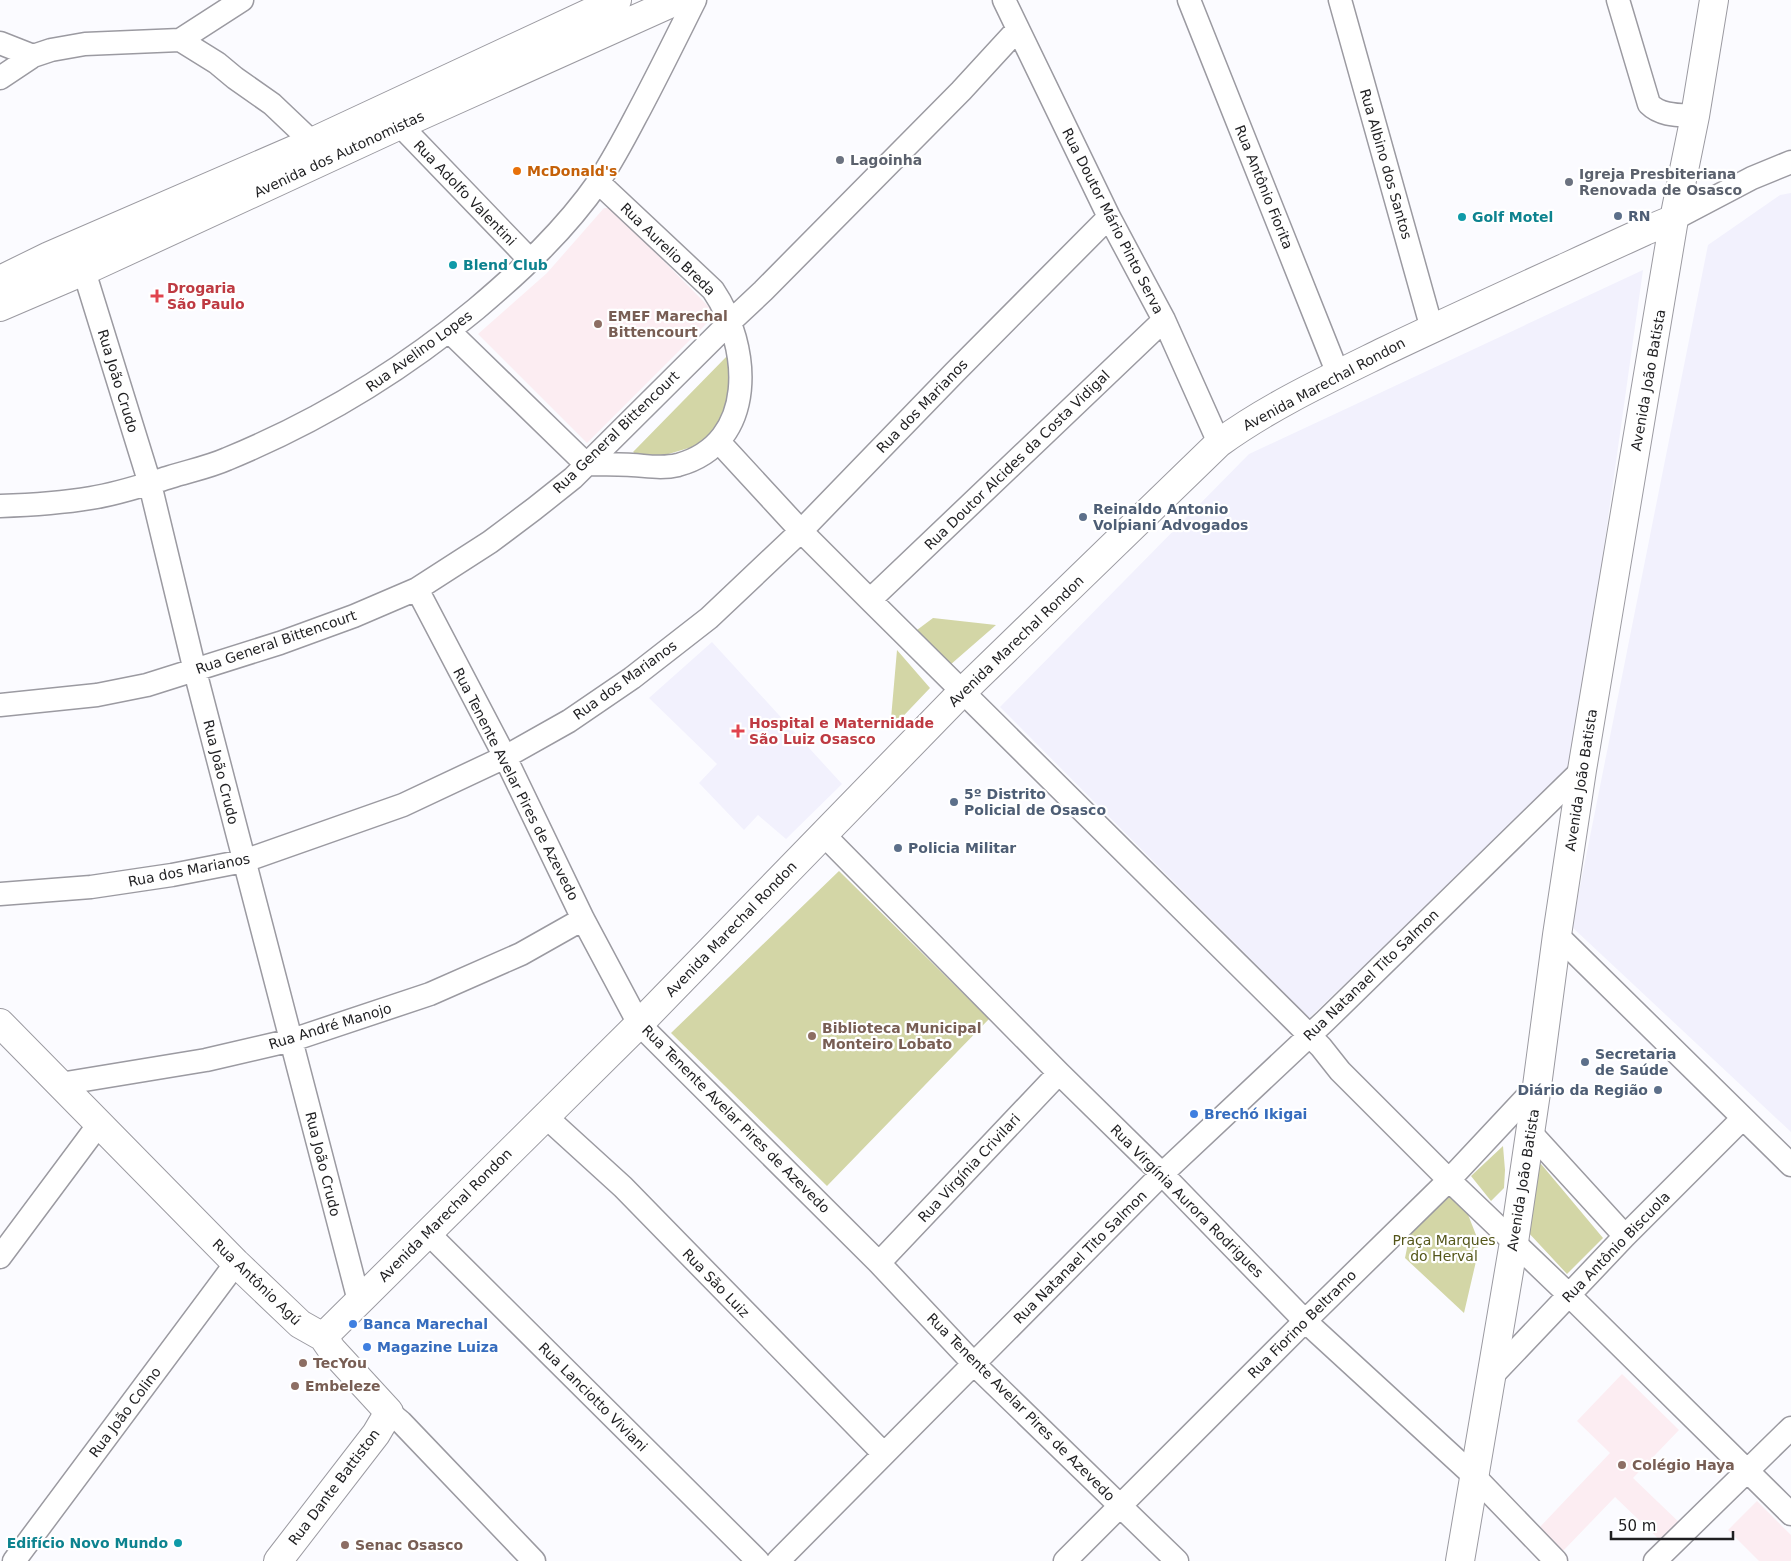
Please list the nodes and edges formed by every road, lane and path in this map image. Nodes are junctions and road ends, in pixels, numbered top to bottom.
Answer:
1 (242, 0) edge
2 (618, 0) edge
3 (678, 0) edge
4 (695, 0) edge
5 (1004, 0) edge
6 (1190, 0) edge
7 (1340, 0) edge
8 (1618, 0) edge
9 (1714, 0) edge
10 (1018, 29) junction
11 (180, 40) junction
12 (0, 43) edge
13 (33, 56) junction
14 (0, 78) edge
15 (1695, 116) junction
16 (400, 125) junction
17 (312, 142) junction
18 (1791, 162) edge
19 (598, 182) junction
20 (1109, 217) junction
21 (1674, 220) junction
22 (73, 246) junction
23 (530, 260) junction
24 (84, 271) junction
25 (0, 280) edge
26 (0, 307) edge
27 (1164, 320) junction
28 (730, 322) junction
29 (1432, 328) junction
30 (449, 331) junction
31 (1338, 374) junction
32 (719, 442) junction
33 (1219, 443) junction
34 (586, 464) junction
35 (150, 484) junction
36 (0, 506) edge
37 (801, 530) junction
38 (417, 589) junction
39 (870, 600) junction
40 (195, 671) junction
41 (962, 692) junction
42 (0, 705) edge
43 (504, 757) junction
44 (1582, 770) junction
45 (823, 834) junction
46 (244, 861) junction
47 (0, 894) edge
48 (583, 919) junction
49 (1557, 935) junction
50 (0, 1023) edge
51 (639, 1024) junction
52 (1309, 1036) junction
53 (292, 1040) junction
54 (1059, 1073) junction
55 (60, 1084) junction
56 (1537, 1086) junction
57 (545, 1116) junction
58 (1743, 1118) junction
59 (99, 1124) junction
60 (1530, 1132) junction
61 (1791, 1165) edge
62 (1162, 1174) junction
63 (1449, 1180) junction
64 (428, 1233) junction
65 (1625, 1236) junction
66 (1514, 1242) junction
67 (0, 1256) edge
68 (236, 1263) junction
69 (879, 1263) junction
70 (1569, 1295) junction
71 (358, 1301) junction
72 (1305, 1321) junction
73 (323, 1337) junction
74 (974, 1364) junction
75 (1491, 1377) junction
76 (389, 1412) junction
77 (1791, 1428) edge
78 (884, 1454) junction
79 (1748, 1471) junction
80 (1474, 1476) junction
81 (1120, 1505) junction
82 (1791, 1514) edge
83 (14, 1561) edge
84 (278, 1561) edge
85 (534, 1561) edge
86 (758, 1561) edge
87 (778, 1561) edge
88 (1065, 1561) edge
89 (1177, 1561) edge
90 (1460, 1561) edge
91 (1556, 1561) edge
92 (1655, 1561) edge

1 - 11 street
2 - 17 main road, Avenida dos Autonomistas
3 - 16 main road, Avenida dos Autonomistas
4 - 19 street, Rua Avelino Lopes
5 - 10 street, Rua Doutor Mário Pinto Serva
6 - 31 street, Rua Antônio Fiorita
7 - 29 street, Rua Albino dos Santos
8 - 15 street
9 - 15 main road, Avenida João Batista
10 - 20 street, Rua Doutor Mário Pinto Serva
10 - 28 street, Rua General Bittencourt
11 - 13 street
11 - 17 street
12 - 13 street
13 - 14 street
15 - 21 main road, Avenida João Batista
16 - 23 street, Rua Adolfo Valentini
16 - 24 main road, Avenida dos Autonomistas
17 - 22 main road, Avenida dos Autonomistas
18 - 21 street, Avenida Marechal Rondon
19 - 23 street, Rua Avelino Lopes
19 - 28 street, Rua Aurelio Breda
20 - 27 street, Rua Doutor Mário Pinto Serva
20 - 37 street, Rua dos Marianos
21 - 29 main road, Avenida Marechal Rondon
21 - 44 main road, Avenida João Batista
22 - 24 street, Rua João Crudo
22 - 25 main road, Avenida dos Autonomistas
23 - 30 street, Rua Avelino Lopes
24 - 26 main road, Avenida dos Autonomistas
24 - 35 street, Rua João Crudo
27 - 33 street, Rua Doutor Mário Pinto Serva
27 - 39 street, Rua Doutor Alcides da Costa Vidigal
28 - 32 street, Rua Aurelio Breda
28 - 34 street, Rua General Bittencourt
29 - 31 main road, Avenida Marechal Rondon
30 - 34 street
30 - 35 street, Rua Avelino Lopes
31 - 33 main road, Avenida Marechal Rondon
32 - 34 street
32 - 37 street
33 - 41 main road, Avenida Marechal Rondon
34 - 38 street, Rua General Bittencourt
35 - 36 street, Rua Avelino Lopes
35 - 40 street, Rua João Crudo
37 - 39 street
37 - 43 street, Rua dos Marianos
38 - 40 street, Rua General Bittencourt
38 - 43 street, Rua Tenente Avelar Pires de Azevedo
39 - 41 street
40 - 42 street, Rua General Bittencourt
40 - 46 street, Rua João Crudo
41 - 45 main road, Avenida Marechal Rondon
41 - 52 street
43 - 46 street, Rua dos Marianos
43 - 48 street, Rua Tenente Avelar Pires de Azevedo
44 - 49 main road, Avenida João Batista
44 - 52 street, Rua Natanael Tito Salmon
45 - 51 main road, Avenida Marechal Rondon
45 - 54 street, Rua Virgínia Aurora Rodrigues
46 - 47 street, Rua dos Marianos
46 - 53 street, Rua João Crudo
48 - 51 street, Rua Tenente Avelar Pires de Azevedo
48 - 53 street, Rua André Manojo
49 - 56 main road, Avenida João Batista
49 - 58 street
50 - 55 main road, Rua Antônio Agú
51 - 57 main road, Avenida Marechal Rondon
51 - 69 street, Rua Tenente Avelar Pires de Azevedo
52 - 62 street, Rua Natanael Tito Salmon
52 - 63 street
53 - 55 street, Rua André Manojo
53 - 71 street, Rua João Crudo
54 - 62 street, Rua Virgínia Aurora Rodrigues
54 - 69 street, Rua Virgínia Crivilari
55 - 59 main road, Rua Antônio Agú
56 - 60 main road, Avenida João Batista
56 - 63 street, Rua Fiorino Beltramo
57 - 64 main road, Avenida Marechal Rondon
57 - 78 street, Rua São Luiz
58 - 61 street
58 - 65 street, Rua Antônio Biscuola
59 - 67 street
59 - 68 main road, Rua Antônio Agú
60 - 65 street
60 - 66 main road, Avenida João Batista
62 - 72 street, Rua Virgínia Aurora Rodrigues
62 - 74 street, Rua Natanael Tito Salmon
63 - 66 street
63 - 72 street, Rua Fiorino Beltramo
64 - 71 main road, Avenida Marechal Rondon
64 - 86 street, Rua Lanciotto Viviani
65 - 70 street, Rua Antônio Biscuola
66 - 70 street
66 - 75 main road, Avenida João Batista
68 - 73 main road, Rua Antônio Agú
68 - 83 street, Rua João Colino
69 - 74 street, Rua Tenente Avelar Pires de Azevedo
70 - 75 street, Rua Antônio Biscuola
70 - 79 street
71 - 73 main road, Avenida Marechal Rondon
72 - 80 street, Rua Virgínia Aurora Rodrigues
72 - 81 street, Rua Fiorino Beltramo
73 - 76 main road, Rua Antônio Agú
74 - 78 street, Rua Natanael Tito Salmon
74 - 81 street, Rua Tenente Avelar Pires de Azevedo
75 - 80 main road, Avenida João Batista
76 - 84 main road, Rua Dante Battiston
76 - 85 street, Rua Antônio Agú
77 - 79 street
78 - 87 street, Rua Natanael Tito Salmon
79 - 82 street
79 - 92 street
80 - 90 main road, Avenida João Batista
80 - 91 street, Rua Virgínia Aurora Rodrigues
81 - 88 street, Rua Fiorino Beltramo
81 - 89 street, Rua Tenente Avelar Pires de Azevedo

